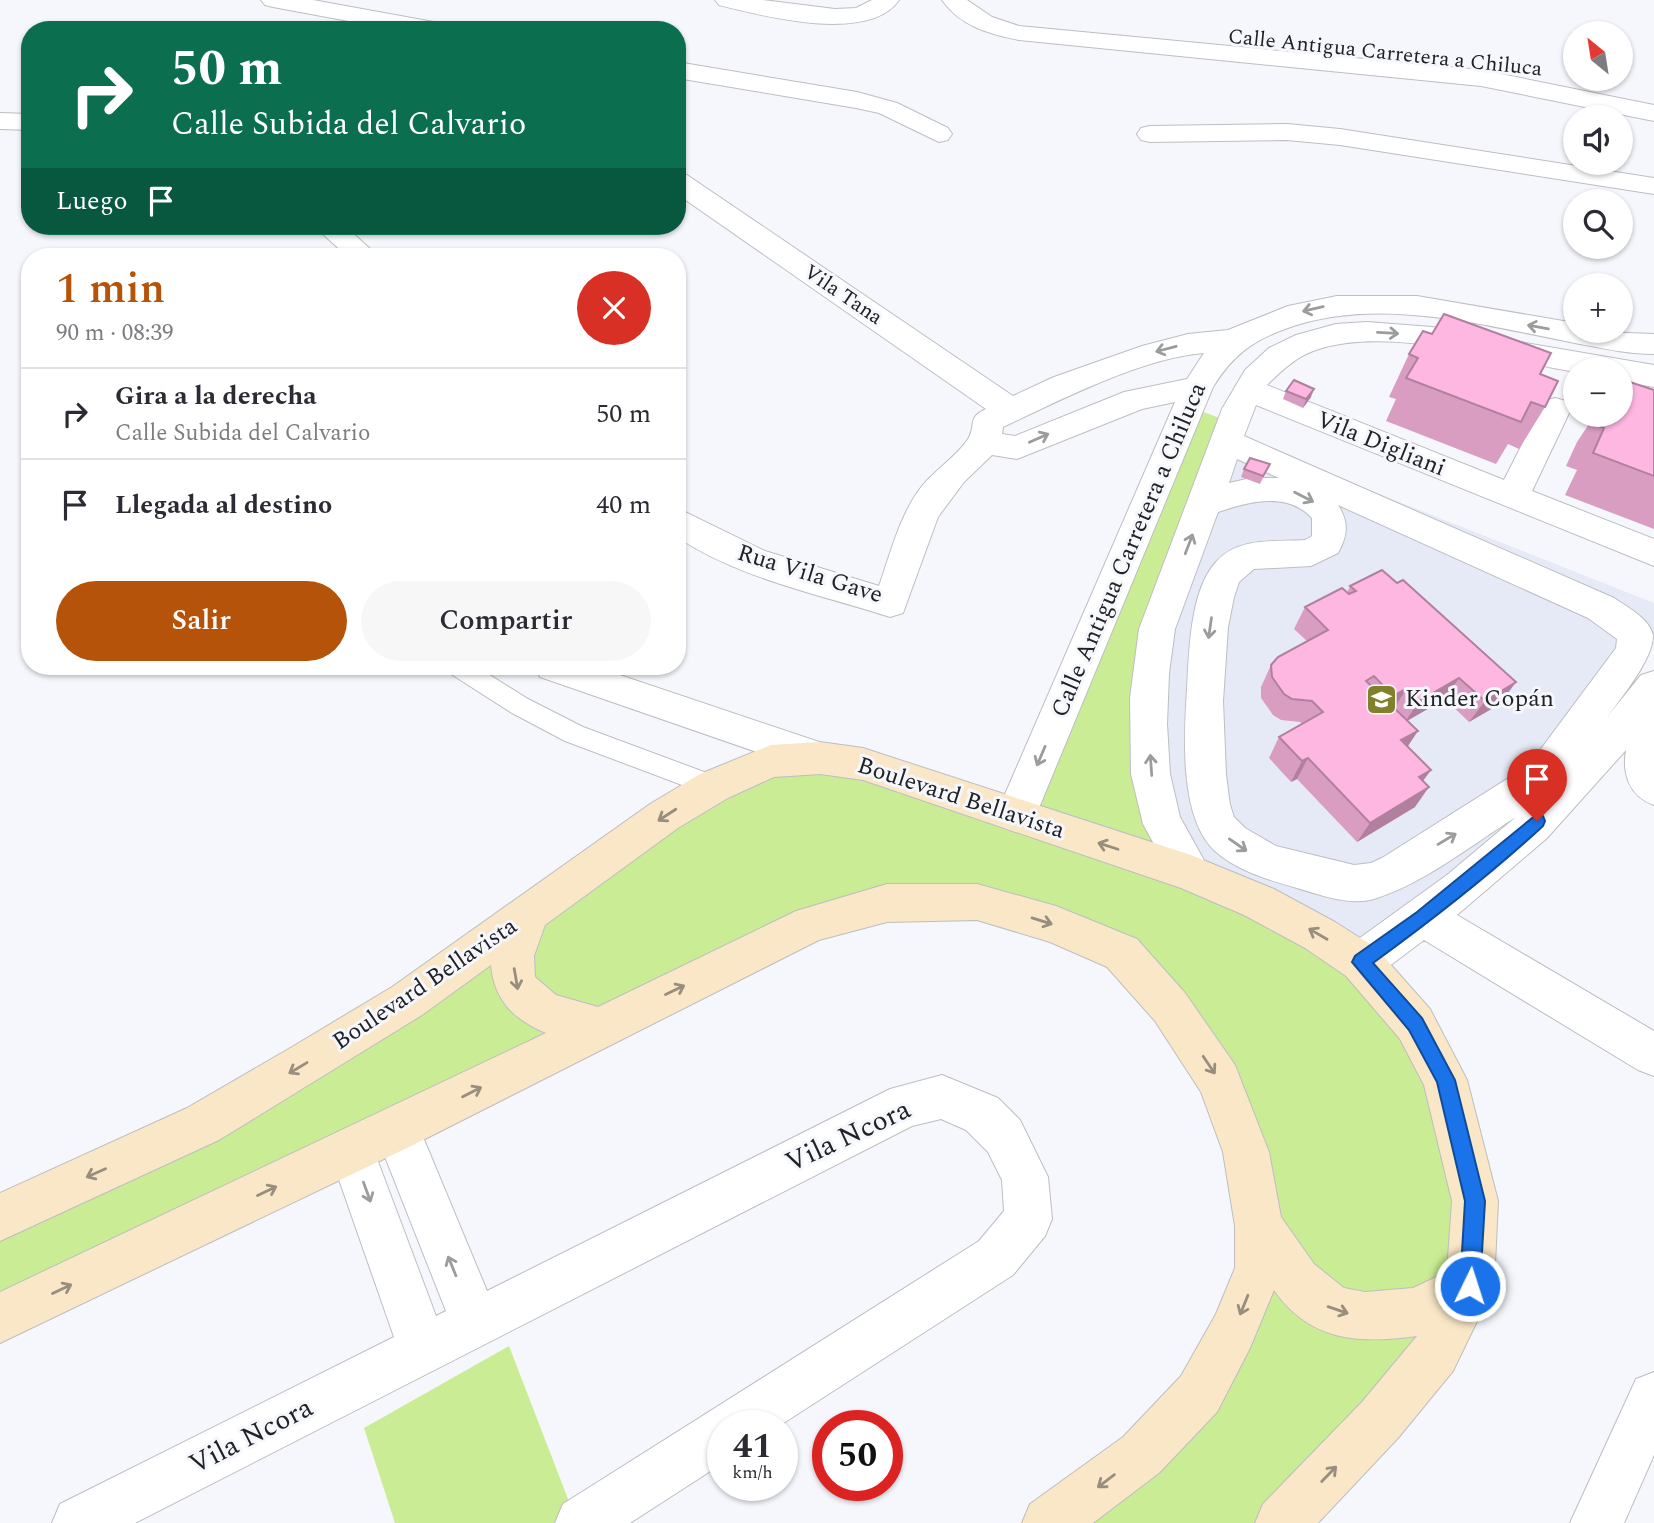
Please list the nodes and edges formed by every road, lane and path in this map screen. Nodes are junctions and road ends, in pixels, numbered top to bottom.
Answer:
1 (274, 0) edge
2 (727, 0) edge
3 (887, 0) edge
4 (954, 0) edge
5 (992, 0) edge
6 (390, 21) edge
7 (686, 71) edge
8 (1563, 73) edge
9 (1633, 87) edge
10 (1654, 91) edge
11 (1654, 113) edge
12 (0, 121) edge
13 (21, 122) edge
14 (939, 134) dead end
15 (1150, 134) dead end
16 (1654, 186) edge
17 (686, 187) edge
18 (339, 235) edge
19 (354, 248) edge
20 (1233, 341) junction
21 (1654, 344) edge
22 (1563, 360) edge
23 (1633, 372) edge
24 (1654, 376) edge
25 (1249, 390) junction
26 (1193, 396) junction
27 (1009, 409) junction
28 (1555, 409) edge
29 (1231, 431) junction
30 (985, 442) junction
31 (1513, 496) junction
32 (1204, 504) junction
33 (686, 525) edge
34 (1654, 553) edge
35 (472, 675) edge
36 (576, 675) edge
37 (1654, 686) edge
38 (820, 758) junction
39 (714, 786) junction
40 (1652, 787) edge
41 (1016, 815) junction
42 (1191, 873) junction
43 (529, 914) junction
44 (1423, 917) junction
45 (1361, 962) junction
46 (599, 1028) junction
47 (1654, 1055) edge
48 (397, 1129) junction
49 (352, 1151) junction
50 (0, 1217) edge
51 (1259, 1226) junction
52 (1470, 1286) junction
53 (0, 1318) edge
54 (475, 1323) junction
55 (423, 1348) junction
56 (1654, 1397) edge
57 (758, 1410) edge
58 (707, 1443) edge
59 (79, 1523) edge
60 (583, 1523) edge
61 (1049, 1523) edge
62 (1282, 1523) edge
63 (1597, 1523) edge

1 - 6 street
2 - 3 street
4 - 11 street, Calle Antigua Carretera a Chiluca
5 - 8 street, Calle Antigua Carretera a Chiluca
7 - 14 street
9 - 10 street
12 - 13 street
15 - 16 street
17 - 27 street, Vila Tana
18 - 19 street
21 -> 20 street, Calle Antigua Carretera a Chiluca
20 - 26 street, Calle Antigua Carretera a Chiluca
20 -> 27 street, Rua Vila Gave
25 -> 22 street, Calle Antigua Carretera a Chiluca
23 - 24 street, Calle Antigua Carretera a Chiluca
25 - 29 street, Calle Antigua Carretera a Chiluca
25 - 31 street, Vila Digliani
26 - 29 street
30 -> 26 street
26 -> 41 street, Calle Antigua Carretera a Chiluca
27 - 30 street, Rua Vila Gave
28 - 31 street
29 - 32 street, Calle Antigua Carretera a Chiluca
32 -> 29 street
30 - 33 street, Rua Vila Gave
31 - 34 street, Vila Digliani
42 -> 32 street, Calle Antigua Carretera a Chiluca
35 - 39 lane
36 - 38 street
37 - 40 street
37 - 44 street
38 - 39 main road, Boulevard Bellavista
38 - 41 main road, Boulevard Bellavista
39 -> 43 main road, Boulevard Bellavista
42 -> 41 main road, Boulevard Bellavista
45 -> 42 main road, Boulevard Bellavista
43 -> 46 main road
43 -> 50 main road, Boulevard Bellavista
44 - 45 street
44 - 47 street
45 - 52 main road, Boulevard Bellavista
48 -> 46 main road
46 -> 51 main road
48 - 49 main road
54 -> 48 street
53 -> 49 main road
49 -> 55 street
51 -> 52 main road
51 -> 61 main road
62 -> 52 main road, Boulevard Bellavista
54 - 55 street, Vila Ncora
54 - 57 street, Vila Ncora
55 - 59 street, Vila Ncora
56 - 63 street
58 - 60 street

